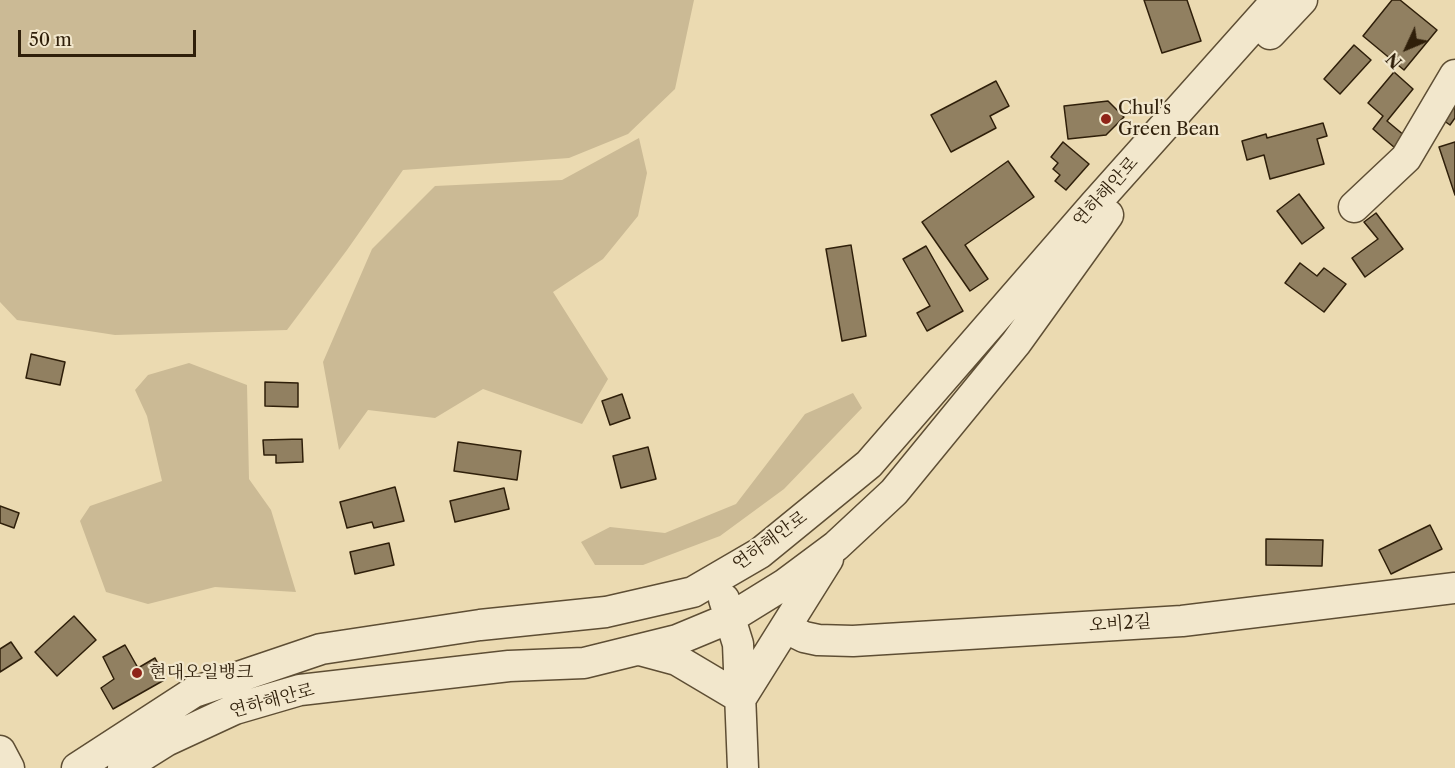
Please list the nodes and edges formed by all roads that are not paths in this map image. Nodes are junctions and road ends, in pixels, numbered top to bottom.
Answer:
1 (1277, 0) edge
2 (1302, 0) edge
3 (1455, 75) edge
4 (1354, 207) dead end
5 (836, 546) junction
6 (717, 579) junction
7 (1455, 588) edge
8 (730, 618) junction
9 (786, 628) junction
10 (637, 650) junction
11 (741, 698) junction
12 (0, 751) edge
13 (9, 768) edge
14 (77, 768) edge
15 (123, 768) edge
16 (743, 768) edge

1 - 6 street, 연하해안로
2 - 5 street, 연하해안로
3 - 4 street
5 - 8 street, 연하해안로
5 - 9 street
6 - 8 street
6 - 14 street, 연하해안로
7 - 9 street, 오비2길
8 - 10 street, 연하해안로
8 - 11 street
9 - 11 street
10 - 11 street
10 - 15 street, 연하해안로
11 - 16 street
12 - 13 street

